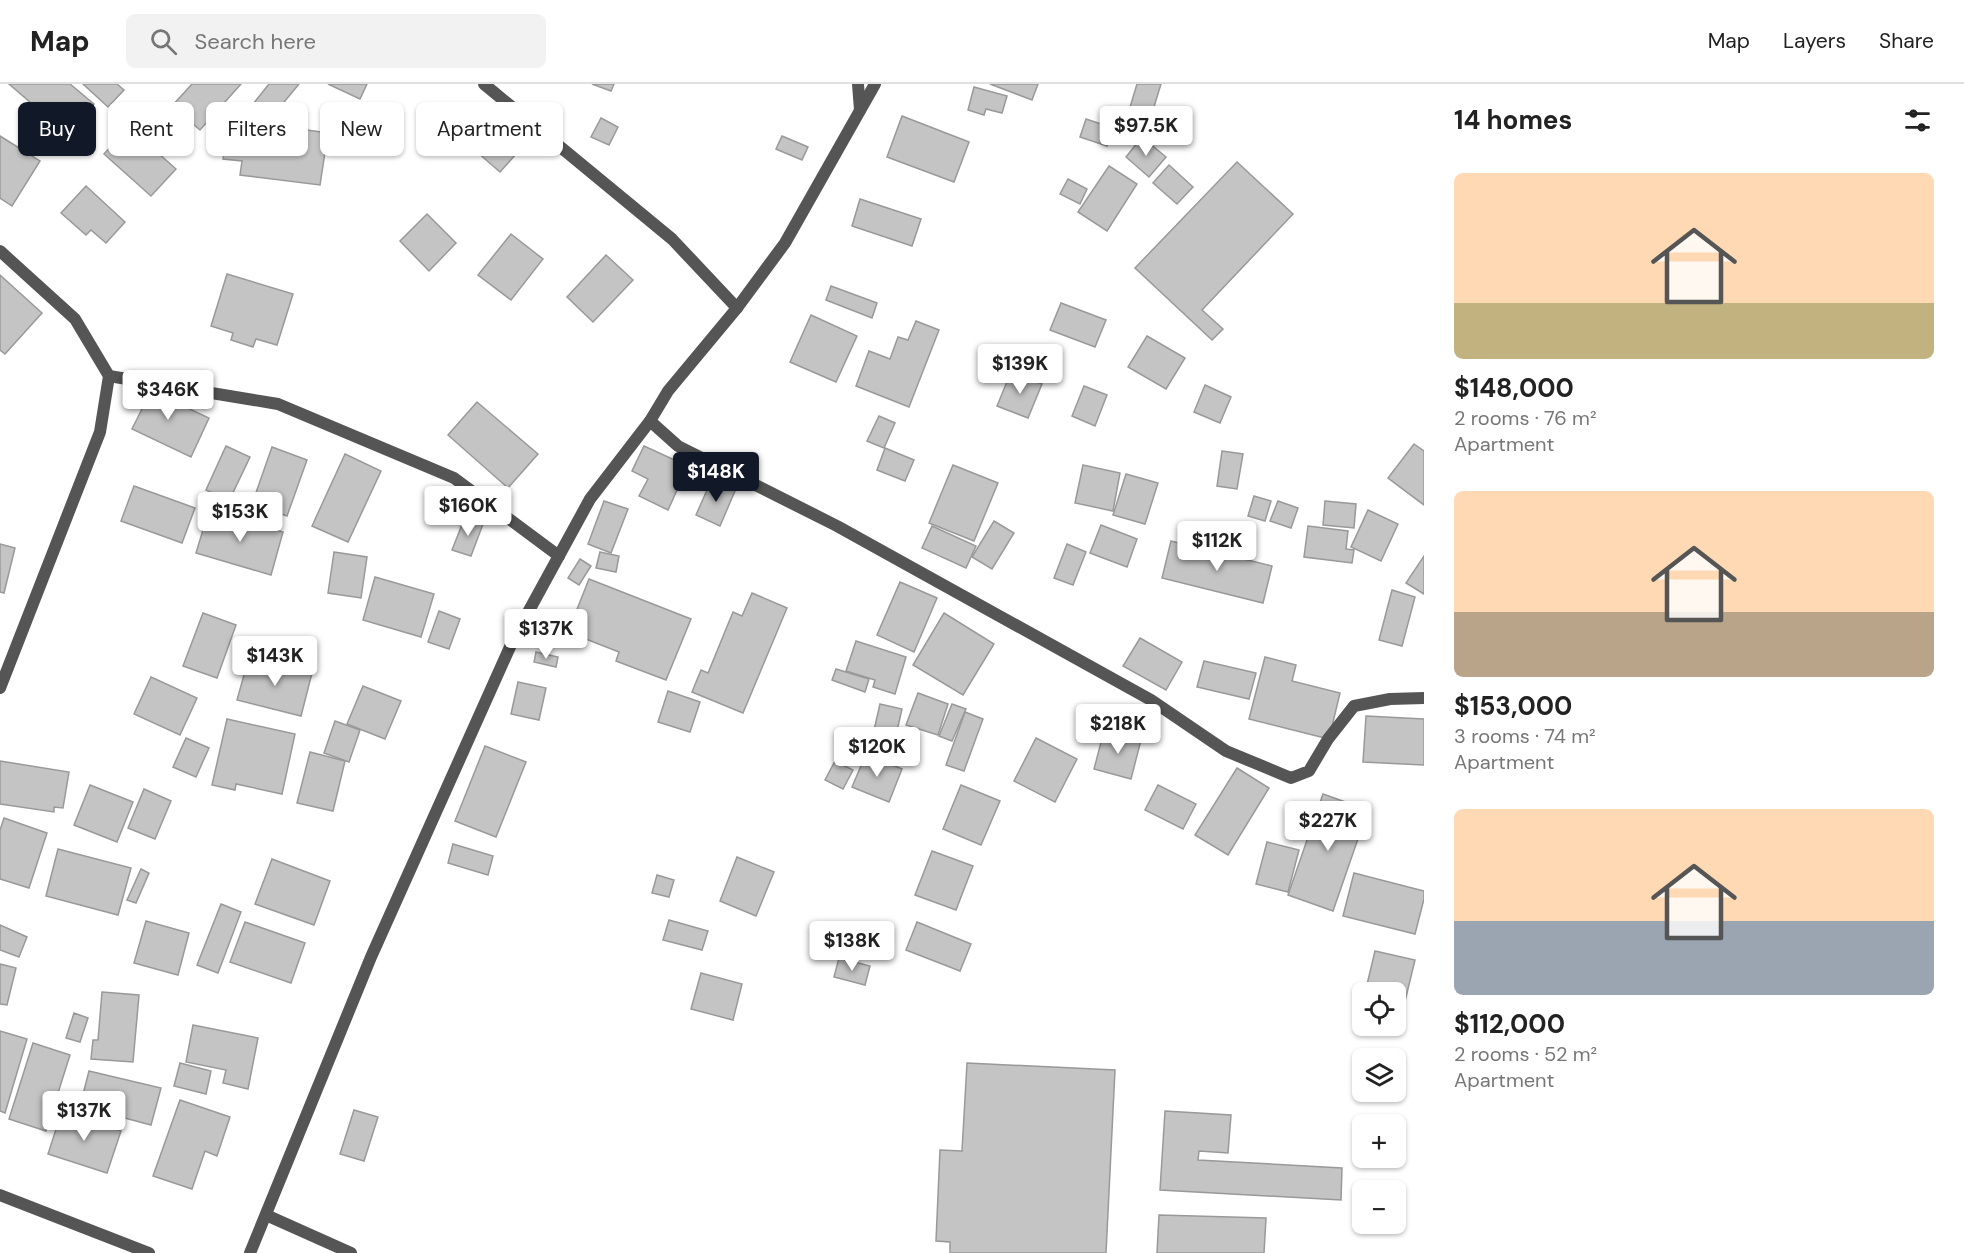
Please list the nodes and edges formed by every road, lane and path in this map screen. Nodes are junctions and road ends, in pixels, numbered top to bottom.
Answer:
1 (484, 84) edge
2 (858, 84) edge
3 (875, 84) edge
4 (860, 111) junction
5 (0, 250) edge
6 (736, 308) junction
7 (109, 376) junction
8 (650, 421) junction
9 (559, 556) junction
10 (0, 688) edge
11 (1424, 698) edge
12 (0, 1195) edge
13 (266, 1215) junction
14 (149, 1253) edge
15 (250, 1253) edge
16 (351, 1253) edge

1 - 6 street
2 - 4 street
3 - 4 street
4 - 6 street
5 - 7 street
6 - 8 street
7 - 9 street
7 - 10 street
8 - 9 street
8 - 11 street
9 - 13 street
12 - 14 street
13 - 15 street
13 - 16 street

